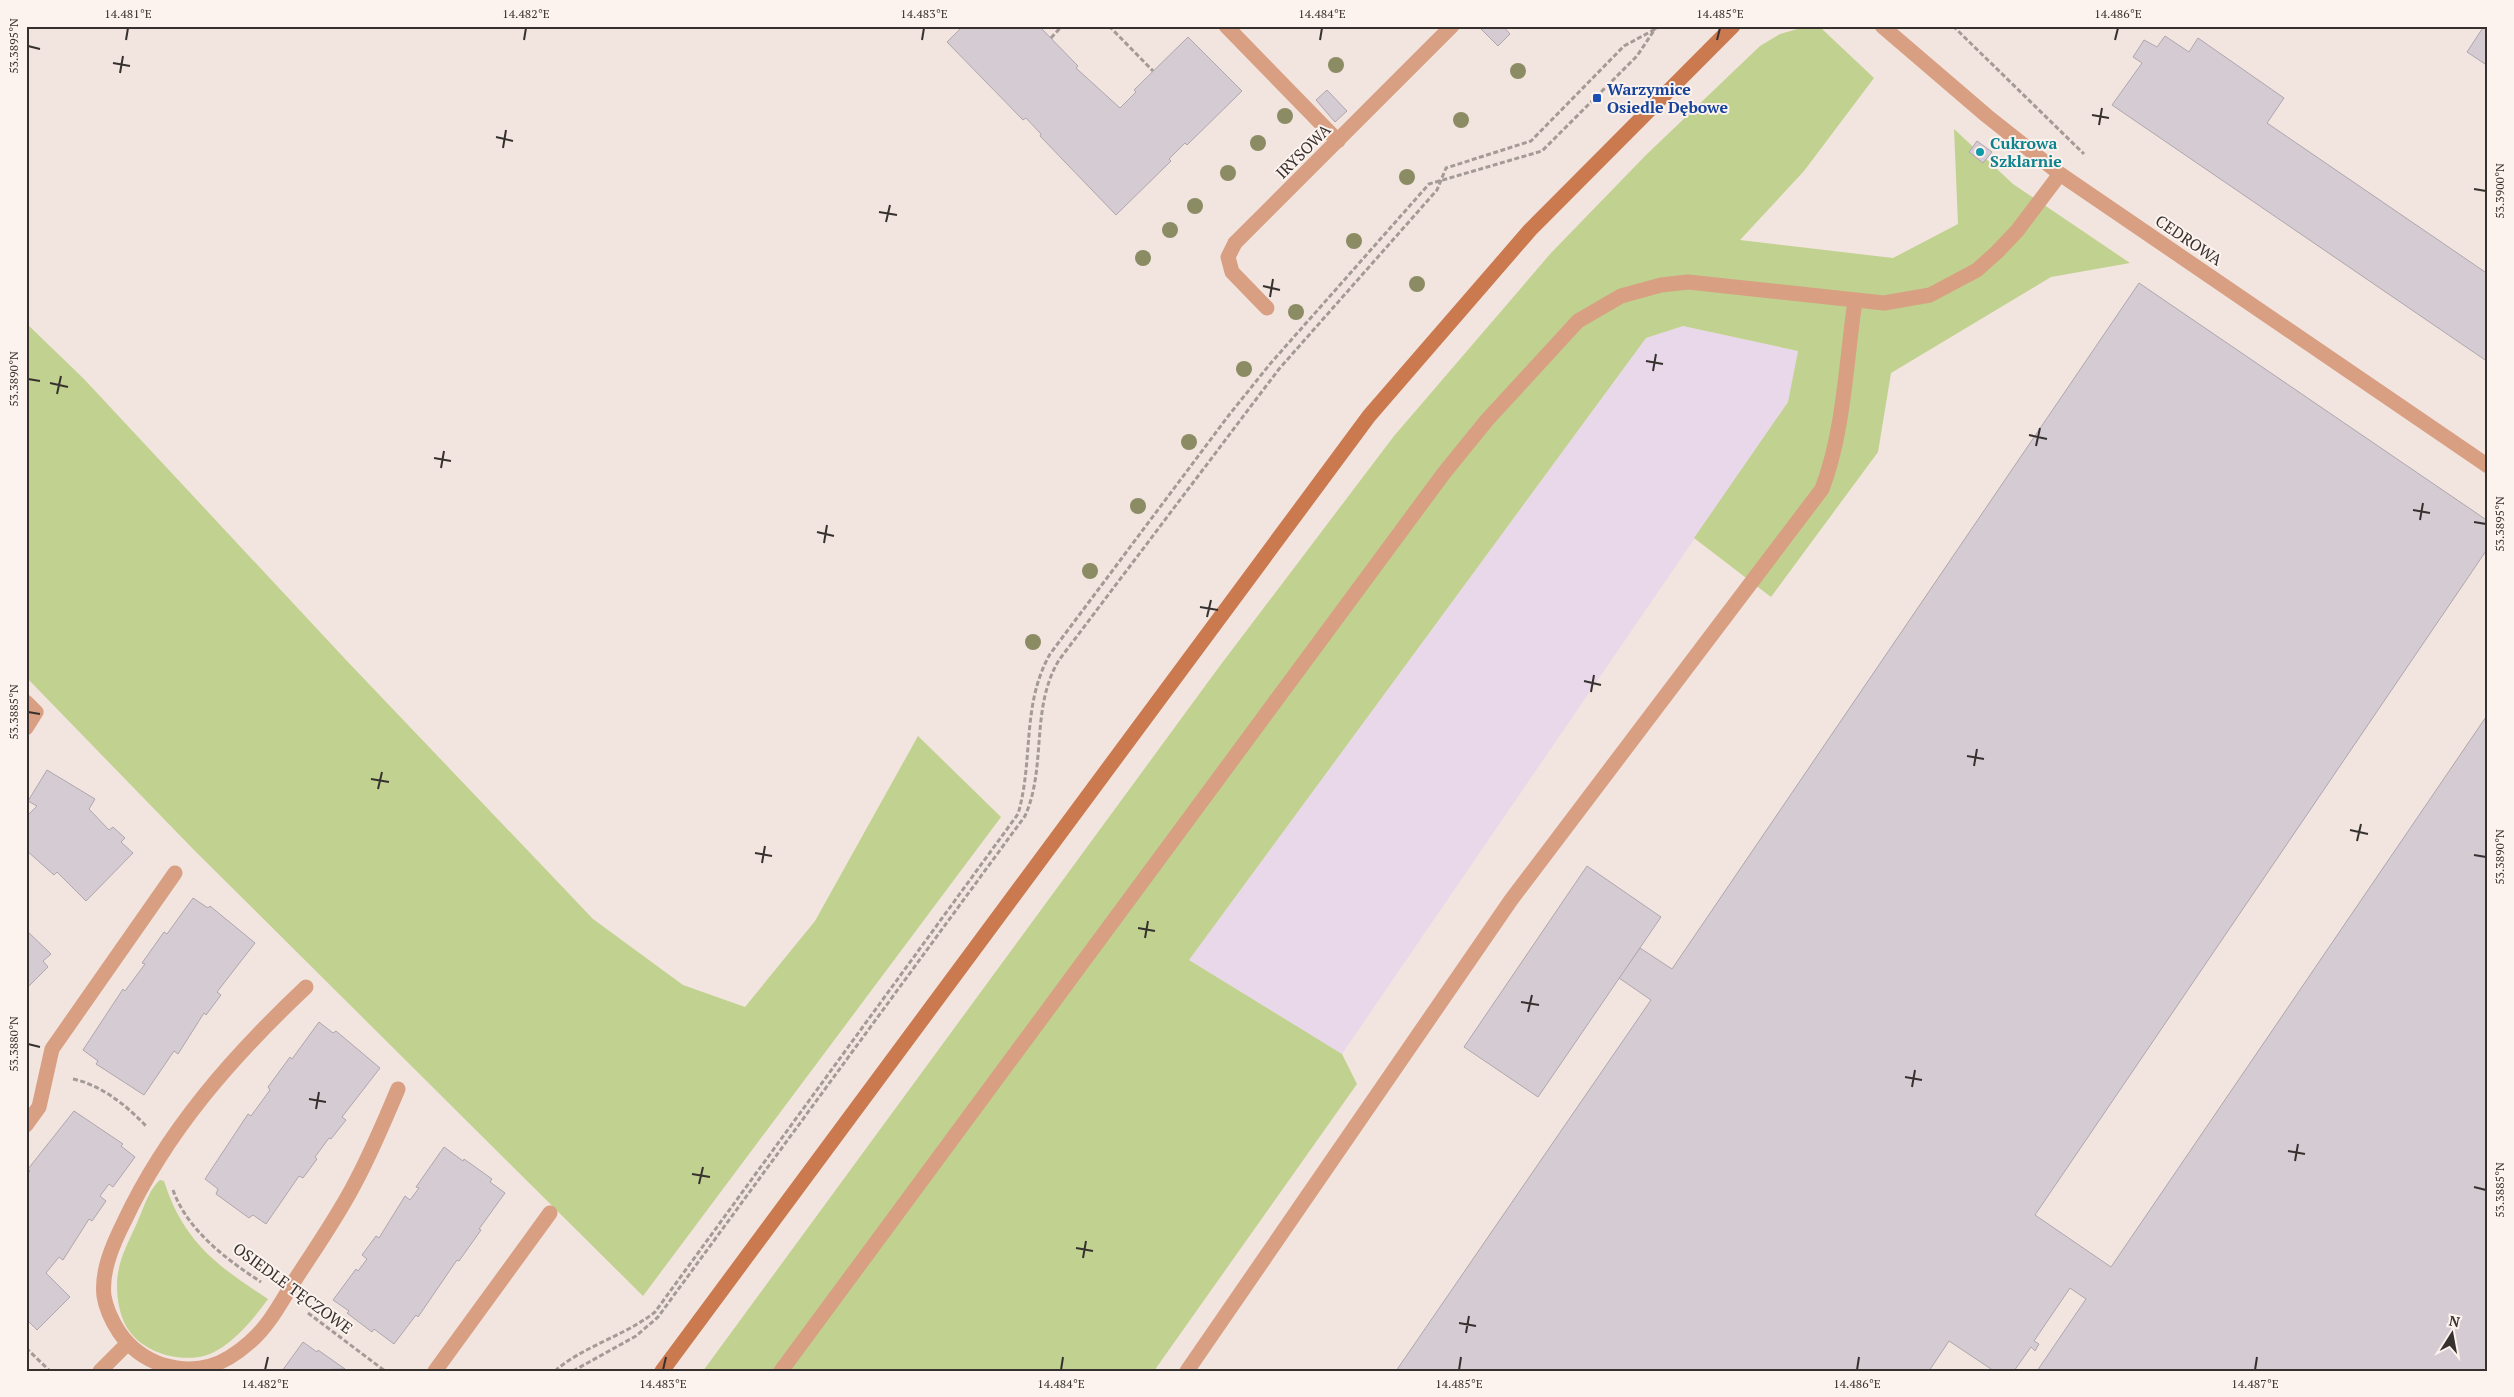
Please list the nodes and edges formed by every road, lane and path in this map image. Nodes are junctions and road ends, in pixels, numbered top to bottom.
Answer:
1 (1062, 26) edge
2 (1109, 26) edge
3 (1226, 26) edge
4 (1452, 26) edge
5 (1732, 26) edge
6 (1882, 26) edge
7 (1658, 27) edge
8 (1050, 38) dead end
9 (1153, 71) dead end
10 (1338, 141) junction
11 (2060, 174) junction
12 (1441, 180) junction
13 (1855, 301) junction
14 (1267, 308) dead end
15 (2488, 466) edge
16 (26, 702) edge
17 (26, 728) edge
18 (175, 873) dead end
19 (306, 987) dead end
20 (88, 1082) dead end
21 (398, 1088) dead end
22 (26, 1125) edge
23 (163, 1150) junction
24 (550, 1212) dead end
25 (284, 1296) junction
26 (127, 1344) junction
27 (26, 1348) edge
28 (50, 1371) edge
29 (100, 1371) edge
30 (386, 1371) edge
31 (434, 1371) edge
32 (555, 1371) edge
33 (573, 1371) edge
34 (662, 1371) edge
35 (781, 1371) edge
36 (1188, 1371) edge

1 - 8 path
2 - 9 path
3 - 10 street
4 - 10 street, IRYSOWA
5 - 34 street
6 - 11 street, CEDROWA
7 - 12 path
7 - 12 path
10 - 14 street, IRYSOWA
11 - 13 street
11 - 15 street, CEDROWA
12 - 32 path
12 - 33 path
13 - 35 street
13 - 36 street
16 - 17 street
18 - 22 street
19 - 23 street
20 - 23 path, OSIEDLE TĘCZOWE
21 - 25 street
23 - 25 path, OSIEDLE TĘCZOWE
23 - 26 street
24 - 31 street
25 - 26 street
25 - 30 path, OSIEDLE TĘCZOWE
26 - 29 street
27 - 28 path

